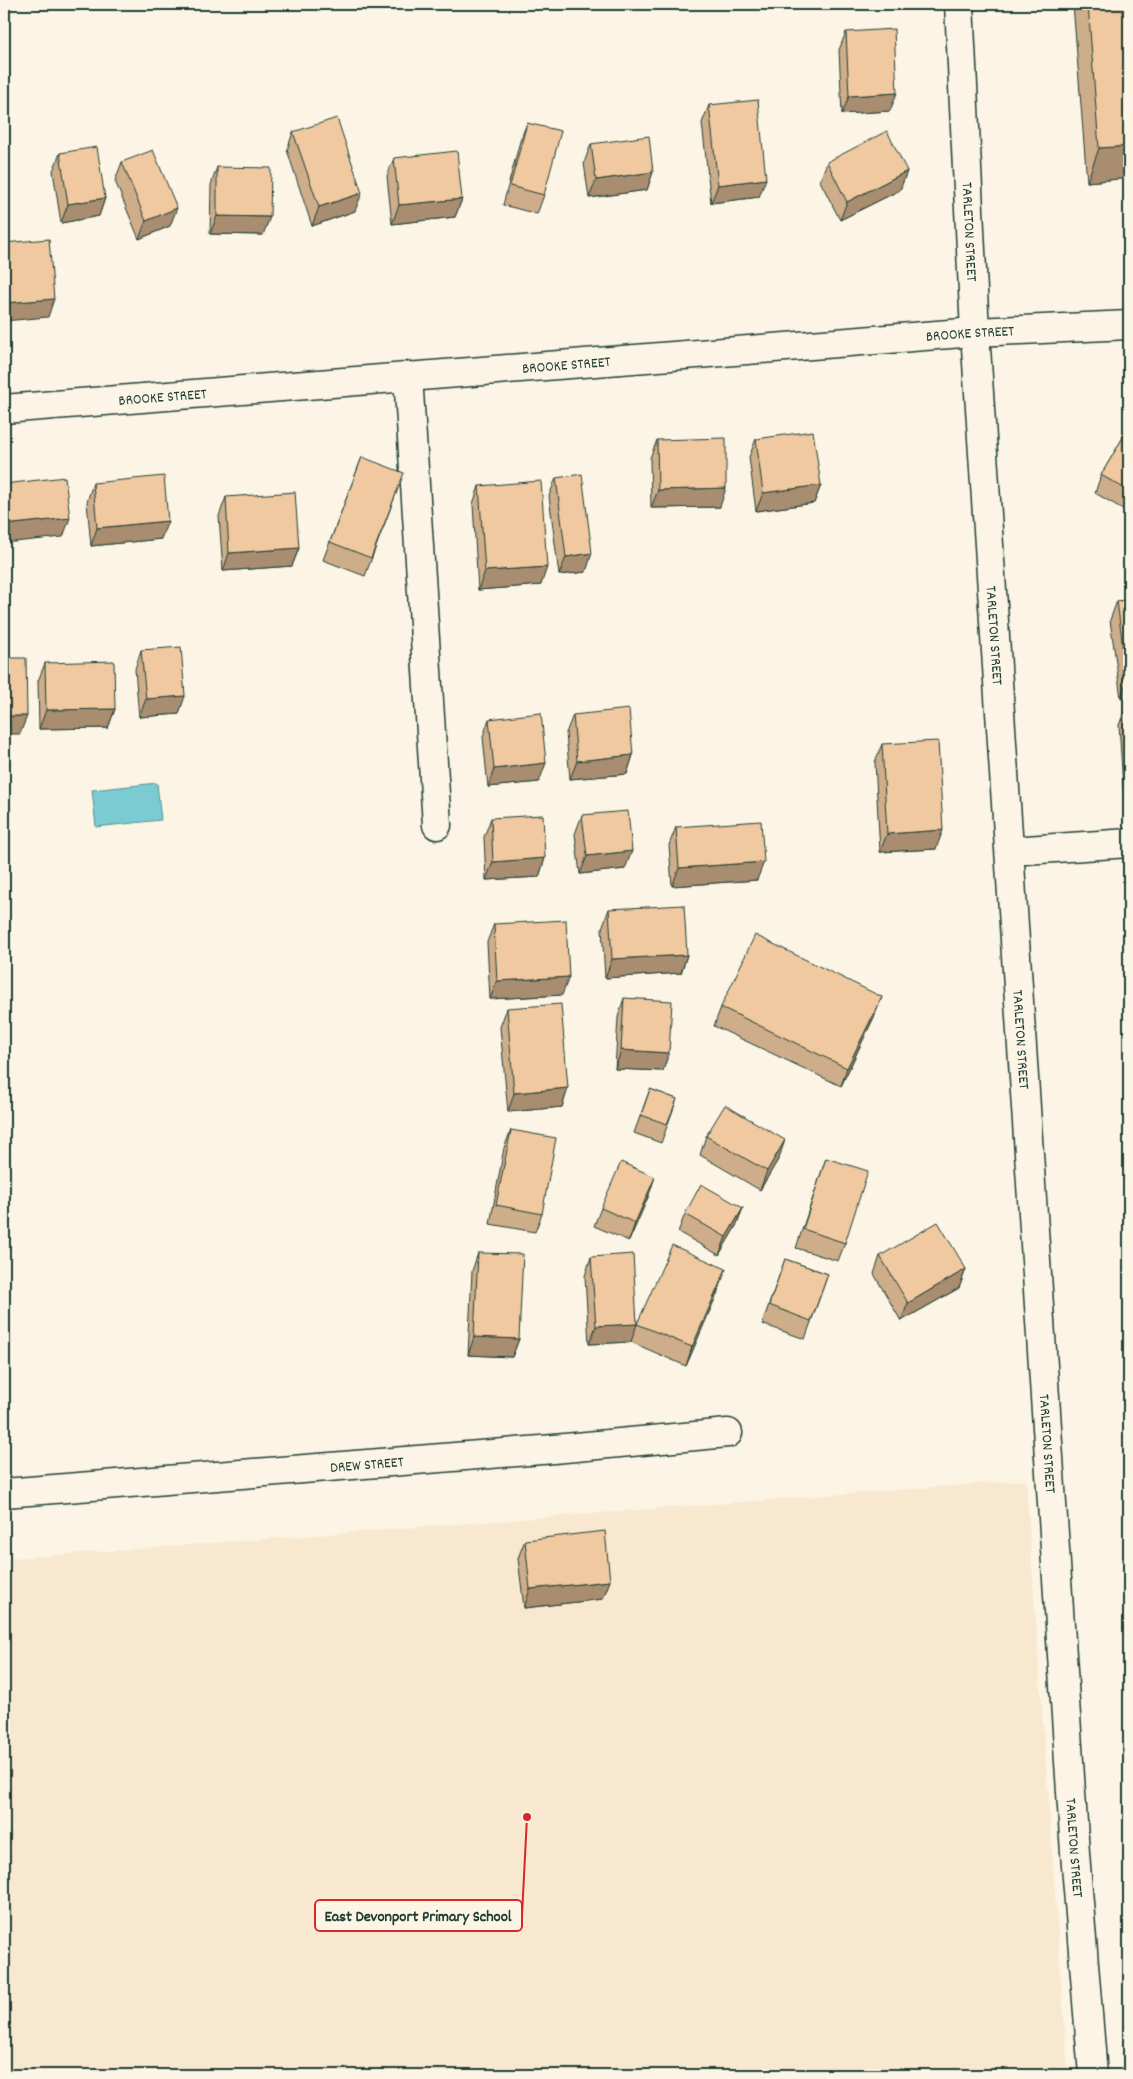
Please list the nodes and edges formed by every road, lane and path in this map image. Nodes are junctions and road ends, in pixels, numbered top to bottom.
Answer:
1 (959, 4) edge
2 (1129, 325) edge
3 (976, 332) junction
4 (408, 376) junction
5 (4, 409) edge
6 (437, 825) dead end
7 (1129, 843) edge
8 (1010, 851) junction
9 (728, 1433) dead end
10 (4, 1493) edge
11 (1094, 2075) edge

1 - 3 street, TARLETON STREET
2 - 3 street, BROOKE STREET
3 - 4 street, BROOKE STREET
3 - 8 street, TARLETON STREET
4 - 5 street, BROOKE STREET
4 - 6 street
7 - 8 street
8 - 11 street, TARLETON STREET
9 - 10 street, DREW STREET

